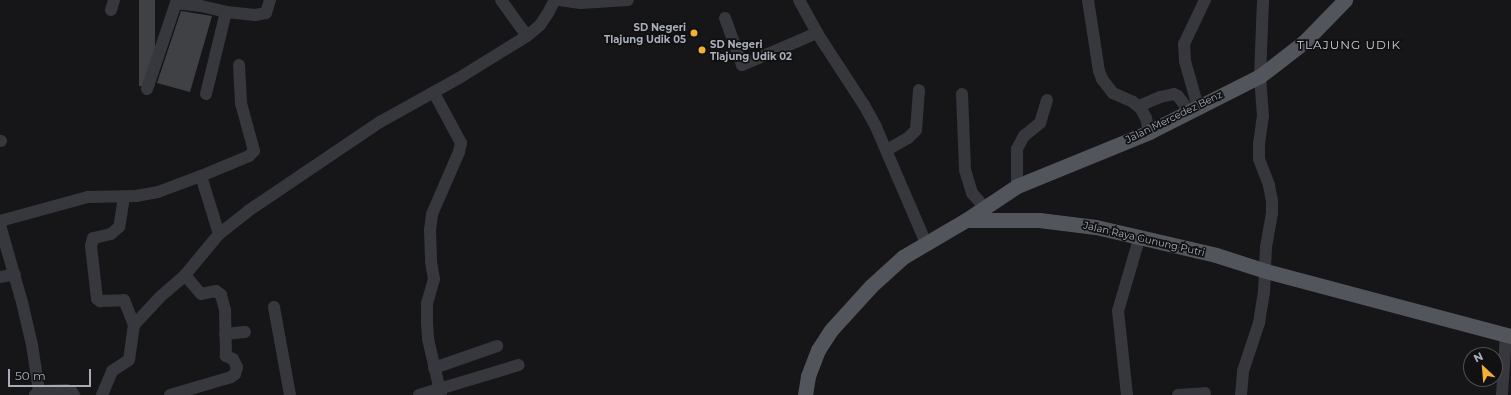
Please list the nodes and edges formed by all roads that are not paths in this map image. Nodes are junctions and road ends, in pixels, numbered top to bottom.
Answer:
1 (270, 0) edge
2 (501, 0) edge
3 (554, 0) edge
4 (559, 0) edge
5 (628, 0) edge
6 (799, 0) edge
7 (1088, 0) edge
8 (1205, 0) edge
9 (1264, 0) edge
10 (1345, 0) edge
11 (176, 1) edge
12 (226, 12) junction
13 (725, 18) dead end
14 (817, 33) junction
15 (527, 36) junction
16 (239, 65) dead end
17 (1260, 76) junction
18 (147, 89) dead end
19 (919, 90) dead end
20 (434, 93) junction
21 (206, 94) dead end
22 (962, 94) dead end
23 (1047, 100) dead end
24 (1139, 106) junction
25 (1193, 109) junction
26 (1149, 132) junction
27 (887, 150) junction
28 (201, 176) junction
29 (1017, 186) junction
30 (124, 197) junction
31 (984, 207) junction
32 (966, 220) junction
33 (0, 221) edge
34 (0, 225) edge
35 (220, 234) junction
36 (1140, 236) junction
37 (926, 243) junction
38 (1266, 271) junction
39 (14, 274) junction
40 (185, 275) junction
41 (0, 276) edge
42 (274, 307) dead end
43 (134, 325) junction
44 (245, 332) dead end
45 (225, 334) junction
46 (1509, 335) edge
47 (498, 346) dead end
48 (519, 364) dead end
49 (434, 368) junction
50 (440, 392) edge
51 (37, 393) edge
52 (1205, 393) dead end
53 (74, 395) edge
54 (102, 395) edge
55 (170, 395) edge
56 (290, 395) edge
57 (419, 395) edge
58 (805, 395) edge
59 (1128, 395) edge
60 (1178, 395) edge
61 (1241, 395) edge
62 (1502, 395) edge

1 - 12 street
2 - 15 street
3 - 15 street
4 - 5 street
6 - 14 street
7 - 24 street
8 - 25 street
9 - 17 street
10 - 17 main road, Jalan Mercedez Benz
11 - 12 street
11 - 18 street
12 - 21 street
13 - 14 street
14 - 27 street
15 - 20 street
16 - 28 street
17 - 25 main road, Jalan Mercedez Benz
17 - 38 street
19 - 27 street
20 - 35 street
20 - 49 street
22 - 31 street
23 - 29 street
24 - 25 street
24 - 26 street
25 - 26 main road, Jalan Mercedez Benz
26 - 29 main road, Jalan Mercedez Benz
27 - 37 street
28 - 30 street
28 - 35 street
29 - 31 main road, Jalan Mercedez Benz
30 - 33 street
30 - 43 street
31 - 32 main road, Jalan Mercedez Benz
32 - 36 main road, Jalan Raya Gunung Putri
32 - 37 main road, Jalan Raya Gunung Putri
34 - 39 street
35 - 40 street
36 - 38 main road, Jalan Raya Gunung Putri
36 - 59 street
37 - 58 main road, Jalan Raya Gunung Putri
38 - 46 main road, Jalan Raya Gunung Putri
38 - 61 street
39 - 41 street
39 - 51 street
40 - 43 street
40 - 45 street
42 - 56 street
43 - 54 street
44 - 45 street
45 - 55 street
46 - 62 street
47 - 49 street
48 - 50 street
49 - 50 street
50 - 57 street
51 - 53 street
52 - 60 street

